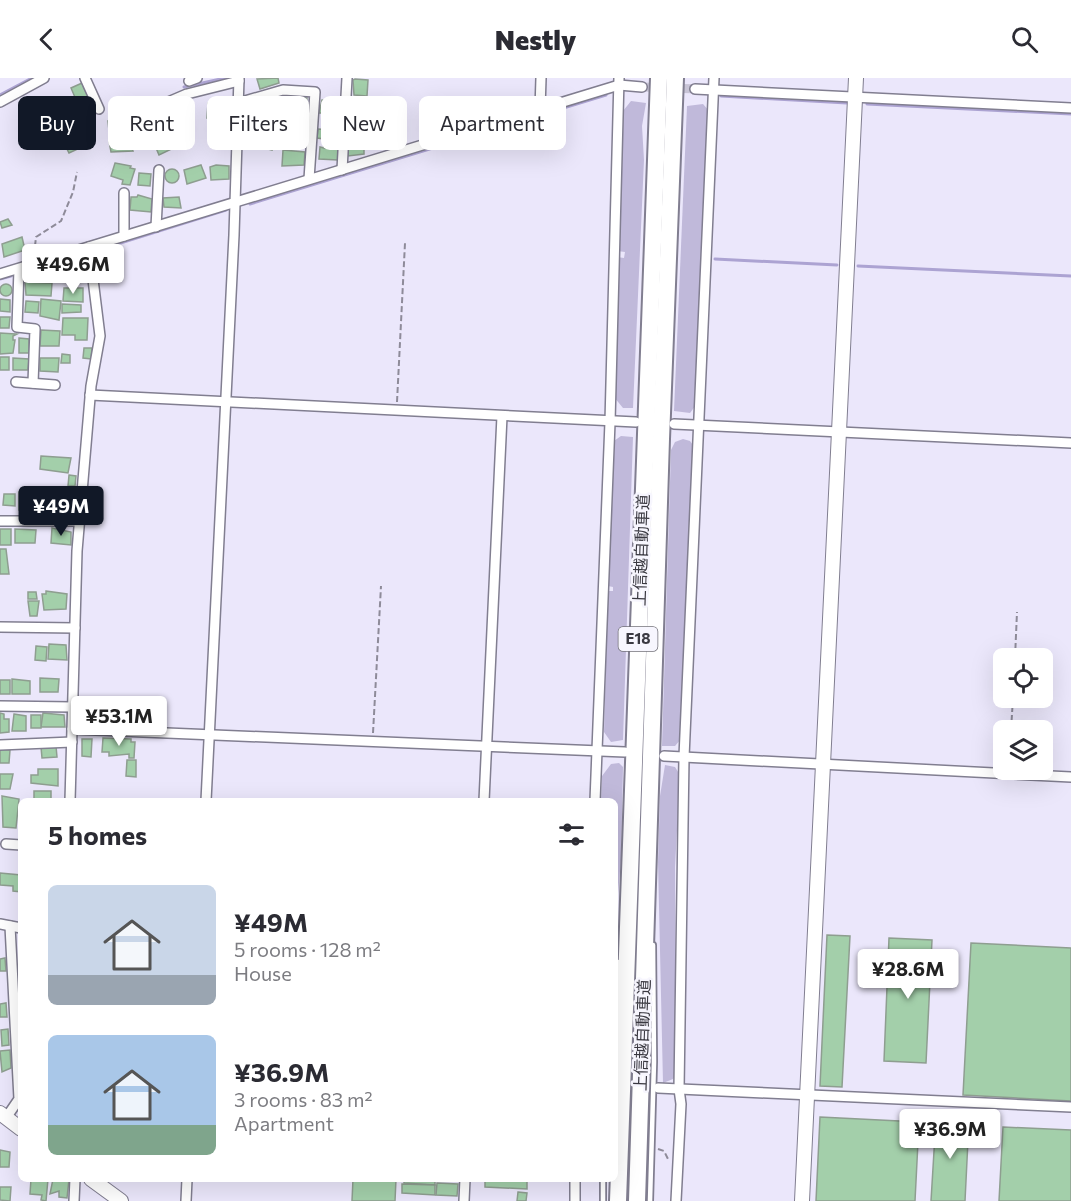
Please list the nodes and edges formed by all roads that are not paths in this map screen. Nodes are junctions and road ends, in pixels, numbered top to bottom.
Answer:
1 (44, 78) edge
2 (85, 78) edge
3 (347, 78) edge
4 (541, 78) edge
5 (659, 78) edge
6 (675, 78) edge
7 (714, 78) edge
8 (856, 78) edge
9 (239, 79) edge
10 (619, 82) edge
11 (642, 87) tunnel mouth
12 (695, 89) tunnel mouth
13 (713, 90) junction
14 (182, 96) edge
15 (238, 96) edge
16 (263, 96) edge
17 (540, 96) edge
18 (855, 97) junction
19 (566, 101) edge
20 (0, 102) edge
21 (1071, 108) edge
22 (99, 109) dead end
23 (419, 147) edge
24 (237, 150) edge
25 (159, 170) dead end
26 (342, 170) junction
27 (309, 179) junction
28 (124, 193) dead end
29 (235, 202) junction
30 (156, 227) junction
31 (124, 236) junction
32 (89, 247) junction
33 (19, 269) junction
34 (0, 274) edge
35 (16, 382) dead end
36 (33, 383) junction
37 (56, 385) dead end
38 (90, 395) junction
39 (226, 402) junction
40 (502, 416) junction
41 (610, 422) junction
42 (636, 422) dead end
43 (674, 424) dead end
44 (699, 426) junction
45 (839, 432) junction
46 (1071, 443) edge
47 (0, 521) edge
48 (79, 521) junction
49 (0, 627) edge
50 (75, 628) junction
51 (0, 706) edge
52 (72, 707) junction
53 (72, 729) junction
54 (209, 735) junction
55 (72, 742) junction
56 (0, 745) edge
57 (487, 747) junction
58 (598, 752) junction
59 (625, 753) dead end
60 (664, 756) dead end
61 (684, 757) junction
62 (823, 765) junction
63 (1071, 777) edge
64 (70, 798) edge
65 (206, 798) edge
66 (484, 798) edge
67 (596, 798) edge
68 (640, 837) junction
69 (6, 844) dead end
70 (18, 845) edge
71 (5, 925) edge
72 (17, 982) edge
73 (618, 984) edge
74 (18, 1019) edge
75 (658, 1088) dead end
76 (679, 1089) junction
77 (806, 1094) junction
78 (18, 1100) edge
79 (1071, 1107) edge
80 (3, 1116) edge
81 (18, 1126) edge
82 (75, 1182) edge
83 (95, 1182) edge
84 (188, 1182) edge
85 (465, 1182) edge
86 (575, 1182) edge
87 (603, 1182) edge
88 (74, 1201) edge
89 (121, 1201) edge
90 (186, 1201) edge
91 (464, 1201) edge
92 (575, 1201) edge
93 (603, 1201) edge
94 (618, 1201) edge
95 (638, 1201) edge
96 (650, 1201) edge
97 (676, 1201) edge
98 (802, 1201) edge

1 - 20 street
2 - 22 street
3 - 26 street
4 - 17 street
5 - 68 highway, 上信越自動車道 / E18
6 - 68 highway, 上信越自動車道 / E18
7 - 13 street
8 - 18 street
9 - 14 street
9 - 15 street
10 - 11 street
10 - 19 street
10 - 41 street
12 - 13 street
13 - 18 street
13 - 44 street
16 - 27 street
18 - 21 street
18 - 45 street
23 - 26 street
24 - 29 street
25 - 30 street
26 - 27 street
27 - 29 street
28 - 31 street
29 - 30 street
29 - 39 street
30 - 31 street
31 - 32 street
32 - 33 street
32 - 38 street
33 - 34 street
33 - 36 street
35 - 36 street
36 - 37 street
38 - 39 street
38 - 48 street
39 - 40 street
39 - 54 street
40 - 41 street
40 - 57 street
41 - 42 street
41 - 58 street
43 - 44 street
44 - 45 street
44 - 61 street
45 - 46 street
45 - 62 street
47 - 48 street
48 - 50 street
49 - 50 street
50 - 52 street
51 - 52 street
52 - 53 street
53 - 54 street
53 - 55 street
54 - 57 street
54 - 65 street
55 - 56 street
55 - 64 street
57 - 58 street
57 - 66 street
58 - 59 street
58 - 67 street
60 - 61 street
61 - 62 street
61 - 76 street
62 - 63 street
62 - 77 street
68 - 73 lane
68 - 94 highway, 上信越自動車道 / E18
68 - 95 highway, 上信越自動車道 / E18
68 - 96 lane
69 - 70 street
71 - 72 street
72 - 74 street
75 - 76 street
76 - 77 street
76 - 97 street
77 - 79 street
77 - 98 street
78 - 80 street
80 - 81 street
82 - 88 street
83 - 89 street
84 - 90 street
85 - 91 street
86 - 92 street
87 - 93 lane

